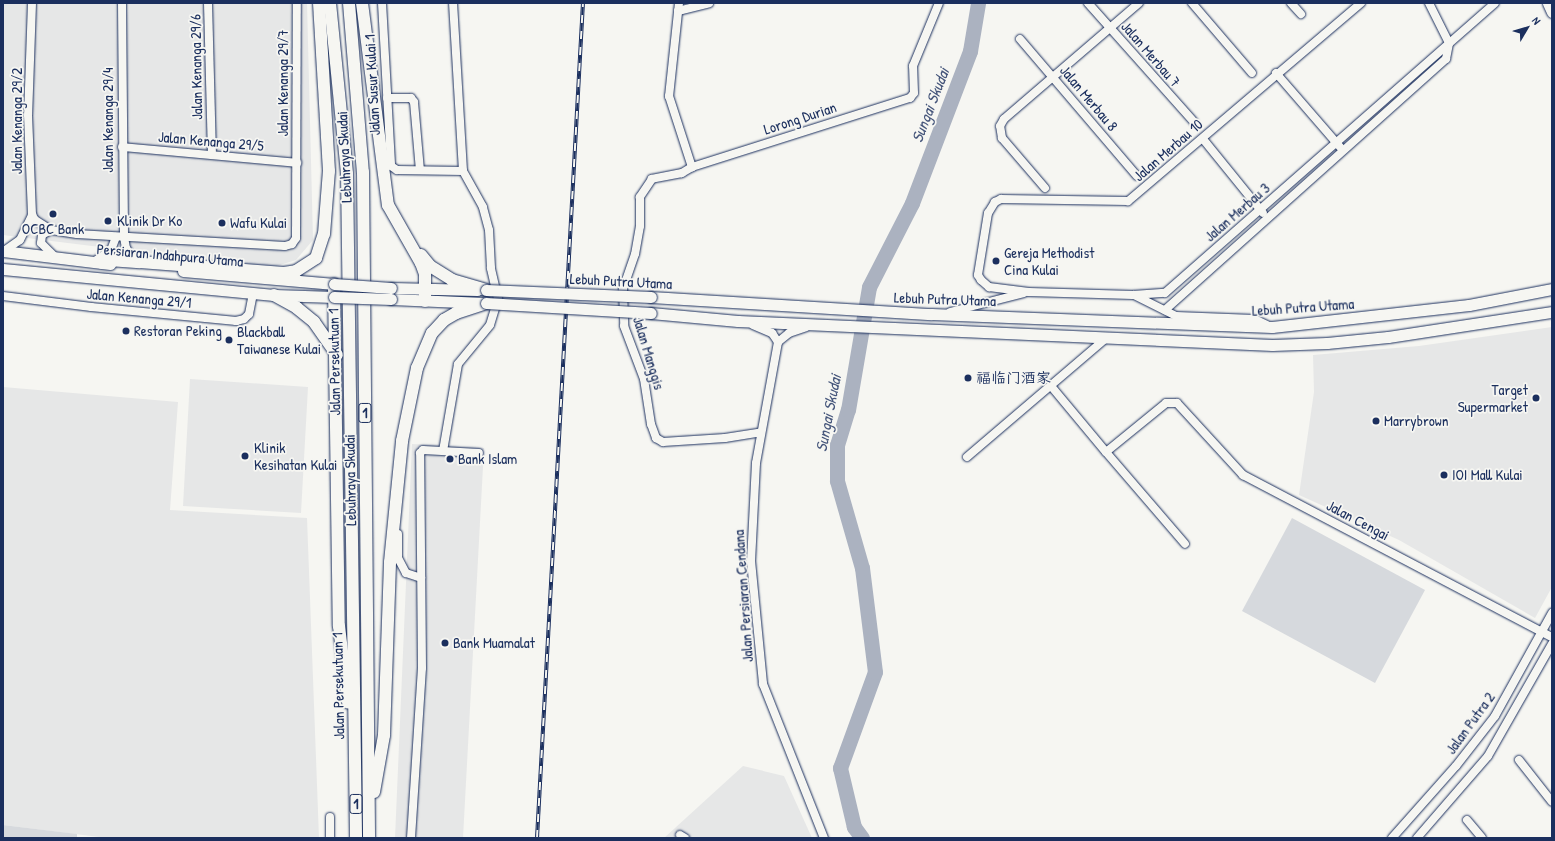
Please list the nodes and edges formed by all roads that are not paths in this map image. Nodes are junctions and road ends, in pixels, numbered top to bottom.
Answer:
1 (32, 3) edge
2 (122, 3) edge
3 (208, 3) edge
4 (297, 3) edge
5 (319, 3) edge
6 (330, 3) edge
7 (349, 3) edge
8 (362, 3) edge
9 (382, 3) edge
10 (453, 3) edge
11 (709, 3) edge
12 (939, 3) edge
13 (1088, 3) edge
14 (1139, 3) edge
15 (1192, 3) edge
16 (1291, 3) edge
17 (1361, 3) edge
18 (1429, 3) edge
19 (1495, 3) edge
20 (1548, 3) edge
21 (678, 7) edge
22 (1552, 12) edge
23 (1301, 14) dead end
24 (1111, 29) junction
25 (1020, 39) dead end
26 (1449, 43) junction
27 (1252, 73) dead end
28 (1276, 73) junction
29 (1054, 78) junction
30 (387, 98) junction
31 (1194, 122) dead end
32 (383, 131) junction
33 (1203, 139) junction
34 (1336, 143) junction
35 (122, 147) junction
36 (1344, 152) junction
37 (212, 155) junction
38 (297, 163) junction
39 (692, 167) junction
40 (420, 170) junction
41 (463, 171) junction
42 (1137, 176) dead end
43 (1045, 188) dead end
44 (1260, 210) junction
45 (32, 215) junction
46 (1268, 219) junction
47 (51, 230) junction
48 (120, 237) junction
49 (411, 244) junction
50 (983, 244) joint
51 (4, 251) edge
52 (56, 258) junction
53 (140, 262) junction
54 (97, 263) junction
55 (3, 269) edge
56 (334, 284) junction
57 (426, 288) junction
58 (1549, 289) edge
59 (486, 290) junction
60 (1030, 292) junction
61 (253, 293) junction
62 (274, 295) junction
63 (1133, 295) junction
64 (3, 296) edge
65 (334, 297) junction
66 (425, 300) junction
67 (486, 303) junction
68 (1165, 310) junction
69 (1552, 312) edge
70 (943, 314) junction
71 (738, 321) junction
72 (819, 324) junction
73 (1272, 327) junction
74 (1105, 339) junction
75 (778, 342) junction
76 (336, 355) junction
77 (1051, 386) junction
78 (761, 432) junction
79 (443, 451) junction
80 (1106, 452) junction
81 (479, 453) dead end
82 (967, 457) dead end
83 (399, 478) junction
84 (1185, 544) dead end
85 (421, 578) junction
86 (1552, 613) edge
87 (1543, 632) junction
88 (1552, 637) edge
89 (1552, 644) edge
90 (1519, 760) dead end
91 (356, 769) junction
92 (1552, 802) edge
93 (330, 817) dead end
94 (1467, 820) dead end
95 (369, 823) junction
96 (330, 838) edge
97 (356, 838) edge
98 (369, 838) edge
99 (411, 838) edge
100 (824, 838) edge
101 (1392, 838) edge
102 (1417, 838) edge
103 (1482, 838) edge

1 - 45 street, Jalan Kenanga 29/2
2 - 35 street, Jalan Kenanga 29/4
3 - 37 street, Jalan Kenanga 29/6
4 - 38 street, Jalan Kenanga 29/7
5 - 53 highway
6 - 91 highway, Jalan Persekutuan 1 / 1
7 - 95 highway, Lebuhraya Skudai / 1
8 - 32 highway
9 - 30 street, Jalan Susur Kulai 1
10 - 41 street
11 - 21 street
12 - 39 street, Lorong Durian
13 - 24 street, Jalan Merbau 7
14 - 24 street
15 - 27 street
16 - 23 street
17 - 28 street, Jalan Merbau 10
18 - 26 street
19 - 26 street, Jalan Merbau 3
20 - 22 main road
21 - 39 street
24 - 29 street
24 - 31 street, Jalan Merbau 7
25 - 29 street, Jalan Merbau 8
26 - 34 street, Jalan Merbau 3
26 - 36 street
28 - 33 street, Jalan Merbau 10
28 - 34 street
29 - 42 street, Jalan Merbau 8
29 - 43 street
30 - 32 street, Jalan Susur Kulai 1
30 - 40 street
32 - 40 street, Jalan Susur Kulai 1
32 - 49 highway
33 - 44 street
33 - 50 street, Jalan Merbau 10
34 - 36 street
34 - 44 street, Jalan Merbau 3
35 - 37 street, Jalan Kenanga 29/5
35 - 48 street, Jalan Kenanga 29/4
36 - 46 street
37 - 38 street, Jalan Kenanga 29/5
38 - 48 street, Jalan Kenanga 29/7
39 - 78 street, Jalan Manggis
40 - 41 street
41 - 79 street
44 - 46 street
44 - 63 street, Jalan Merbau 3
45 - 47 street
45 - 51 street
46 - 68 street
47 - 48 street
47 - 52 street
48 - 53 street
48 - 54 street
49 - 57 highway
49 - 59 highway
50 - 60 street, Jalan Merbau 3
51 - 52 main road, Persiaran Indahpura Utama
52 - 54 main road, Persiaran Indahpura Utama
53 - 54 highway
54 - 56 main road, Persiaran Indahpura Utama
55 - 61 main road, Persiaran Indahpura Utama
56 - 57 main road, Lebuh Putra Utama, bridge
56 - 65 highway
57 - 59 main road, Lebuh Putra Utama
57 - 66 highway
58 - 73 main road, Lebuh Putra Utama
59 - 70 main road, Lebuh Putra Utama, bridge
60 - 63 street, Jalan Merbau 3
60 - 70 street
61 - 62 main road, Persiaran Indahpura Utama
61 - 64 street, Jalan Kenanga 29/1
62 - 65 main road, Persiaran Indahpura Utama
62 - 76 highway
63 - 68 street
65 - 66 main road, Lebuh Putra Utama, bridge
65 - 76 highway
66 - 67 main road, Lebuh Putra Utama
67 - 71 main road, Lebuh Putra Utama, bridge
67 - 83 highway
68 - 73 street
69 - 74 main road, Lebuh Putra Utama
70 - 73 main road, Lebuh Putra Utama
71 - 72 main road, Lebuh Putra Utama
71 - 75 street
72 - 74 main road, Lebuh Putra Utama
72 - 75 street
74 - 77 street
75 - 78 street, Jalan Persiaran Cendana
76 - 91 highway
77 - 80 street
77 - 82 street
78 - 100 street, Jalan Persiaran Cendana
79 - 81 street
79 - 85 street
80 - 84 street
80 - 87 street, Jalan Cengai
83 - 85 street
83 - 95 highway
85 - 99 street
86 - 87 street, Jalan Putra 2
87 - 88 street, Jalan Cengai
87 - 101 street, Jalan Putra 2
89 - 102 street, Jalan Putra 2
90 - 92 street
91 - 97 highway, 1
93 - 96 street
94 - 103 street
95 - 98 highway, Lebuhraya Skudai / 1

